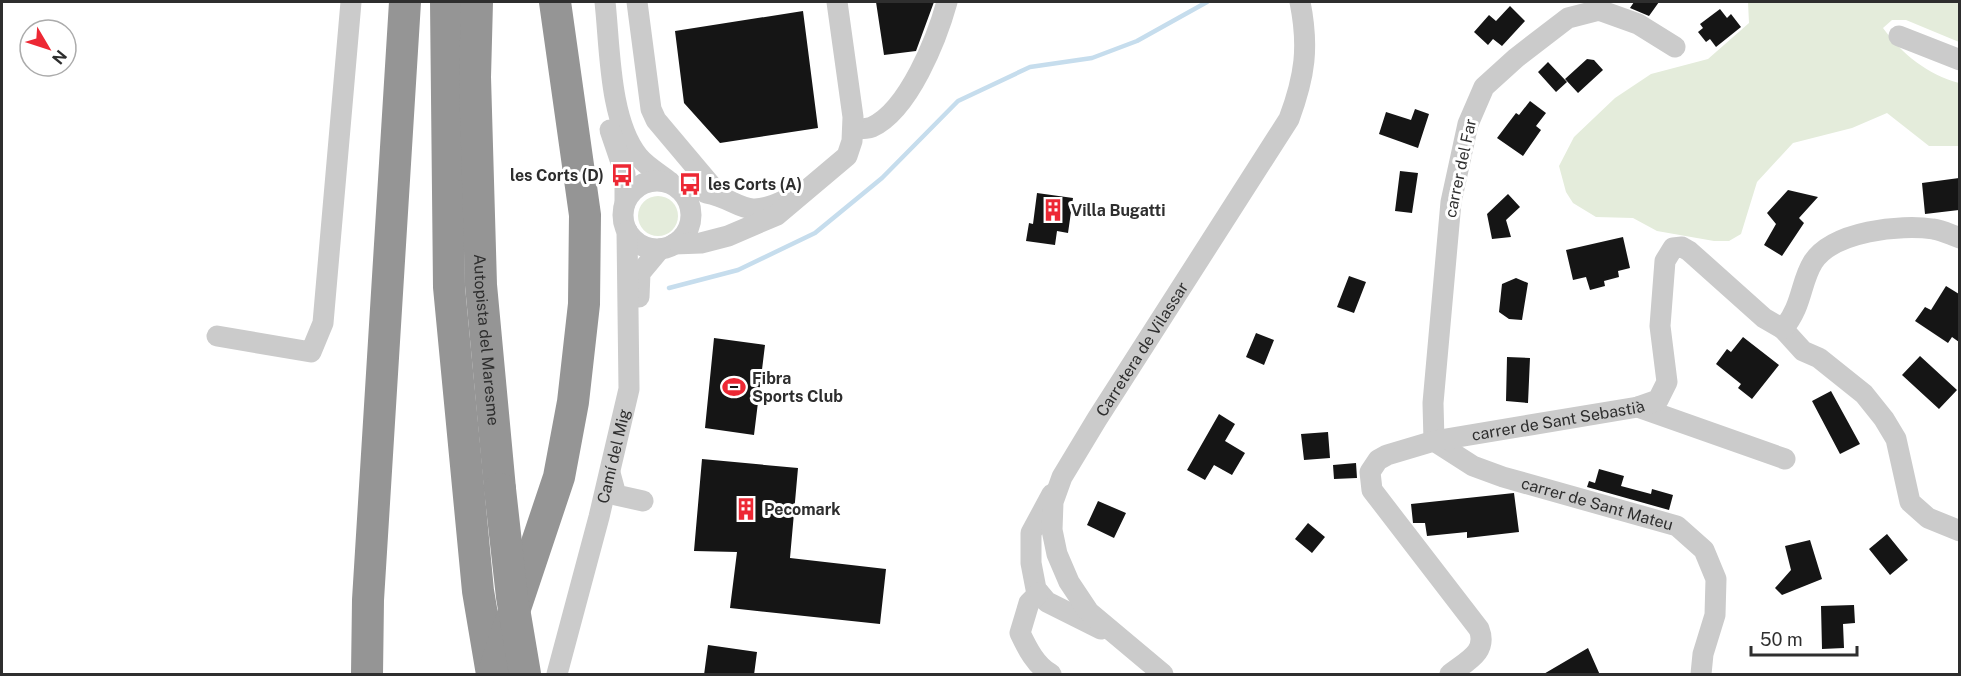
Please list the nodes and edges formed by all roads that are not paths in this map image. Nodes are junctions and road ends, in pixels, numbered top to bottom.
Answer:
1 (351, 2) edge
2 (405, 2) edge
3 (446, 2) edge
4 (477, 2) edge
5 (555, 2) edge
6 (593, 2) edge
7 (605, 2) edge
8 (637, 2) edge
9 (837, 2) edge
10 (947, 2) edge
11 (1300, 2) edge
12 (1899, 36) dead end
13 (1675, 47) dead end
14 (1959, 60) edge
15 (854, 129) junction
16 (676, 187) junction
17 (808, 189) junction
18 (720, 196) junction
19 (625, 203) junction
20 (627, 231) junction
21 (1959, 238) edge
22 (713, 239) junction
23 (667, 246) junction
24 (1783, 329) junction
25 (217, 336) dead end
26 (1638, 407) junction
27 (1434, 441) junction
28 (1785, 459) dead end
29 (610, 473) junction
30 (1062, 477) junction
31 (616, 495) junction
32 (643, 501) dead end
33 (1959, 531) edge
34 (1039, 593) junction
35 (1115, 635) junction
36 (1159, 673) edge
37 (367, 675) edge
38 (492, 675) edge
39 (525, 675) edge
40 (557, 675) edge
41 (565, 675) edge
42 (1051, 675) edge
43 (1450, 675) edge
44 (1701, 675) edge

1 - 25 street
2 - 37 highway
3 - 38 highway, Autopista del Maresme
4 - 39 highway, Autopista del Maresme, bridge
5 - 38 highway
6 - 19 street
7 - 16 street
8 - 18 street
9 - 15 street
10 - 15 street
11 - 30 street, Carretera de Vilassar
12 - 14 street
13 - 27 street, carrer del Far
15 - 17 street
16 - 18 street
16 - 19 street
16 - 23 street
17 - 18 street
17 - 22 street
18 - 22 street
19 - 20 street
20 - 23 street
20 - 29 street, Camí del Mig
21 - 24 street
22 - 23 street
23 - 31 street, Camí del Mig
24 - 26 street, carrer de Sant Sebastià
24 - 33 street
26 - 27 street, carrer de Sant Sebastià
26 - 28 street
27 - 43 street, carrer de Sant Sebastià
27 - 44 street, carrer de Sant Mateu
29 - 31 street
29 - 40 street, Camí del Mig
30 - 34 street
30 - 35 street, Carretera de Vilassar
31 - 32 street
31 - 41 street, Camí del Mig
34 - 35 street
34 - 42 street
35 - 36 street, Carretera de Vilassar

